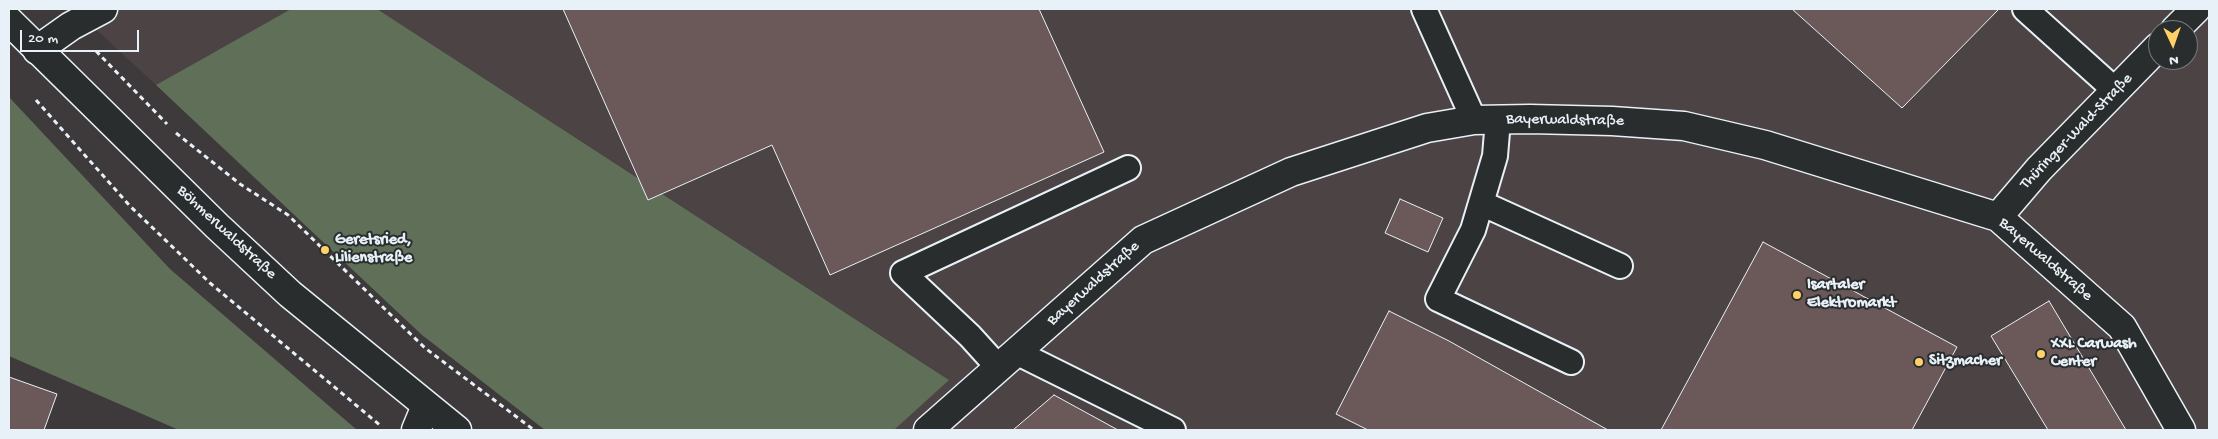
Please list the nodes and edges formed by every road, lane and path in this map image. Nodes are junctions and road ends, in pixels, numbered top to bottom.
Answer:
1 (103, 9) edge
2 (1424, 9) edge
3 (2025, 9) edge
4 (2196, 9) edge
5 (2185, 20) edge
6 (9, 21) edge
7 (70, 26) junction
8 (37, 50) junction
9 (2148, 57) edge
10 (2116, 91) junction
11 (35, 99) dead end
12 (1486, 120) junction
13 (169, 126) dead end
14 (175, 133) dead end
15 (1128, 168) dead end
16 (1481, 203) junction
17 (1998, 217) junction
18 (1620, 266) dead end
19 (1009, 360) junction
20 (1571, 362) dead end
21 (421, 418) edge
22 (386, 430) edge
23 (457, 430) edge
24 (534, 430) edge
25 (928, 430) edge
26 (1173, 430) edge
27 (2182, 430) edge

1 - 7 street
2 - 12 lane
3 - 10 lane
4 - 5 street
6 - 8 street, Böhmerwaldstraße
7 - 8 street
7 - 13 path
8 - 21 street, Böhmerwaldstraße
9 - 10 street, Thüringer-Wald-Straße
10 - 17 street, Thüringer-Wald-Straße
11 - 22 path
12 - 16 lane
12 - 17 street, Bayerwaldstraße
12 - 19 street, Bayerwaldstraße
14 - 24 path
15 - 19 lane
16 - 18 lane
16 - 20 lane
17 - 27 street, Bayerwaldstraße
19 - 25 street, Bayerwaldstraße
19 - 26 lane
21 - 23 street, Böhmerwaldstraße

